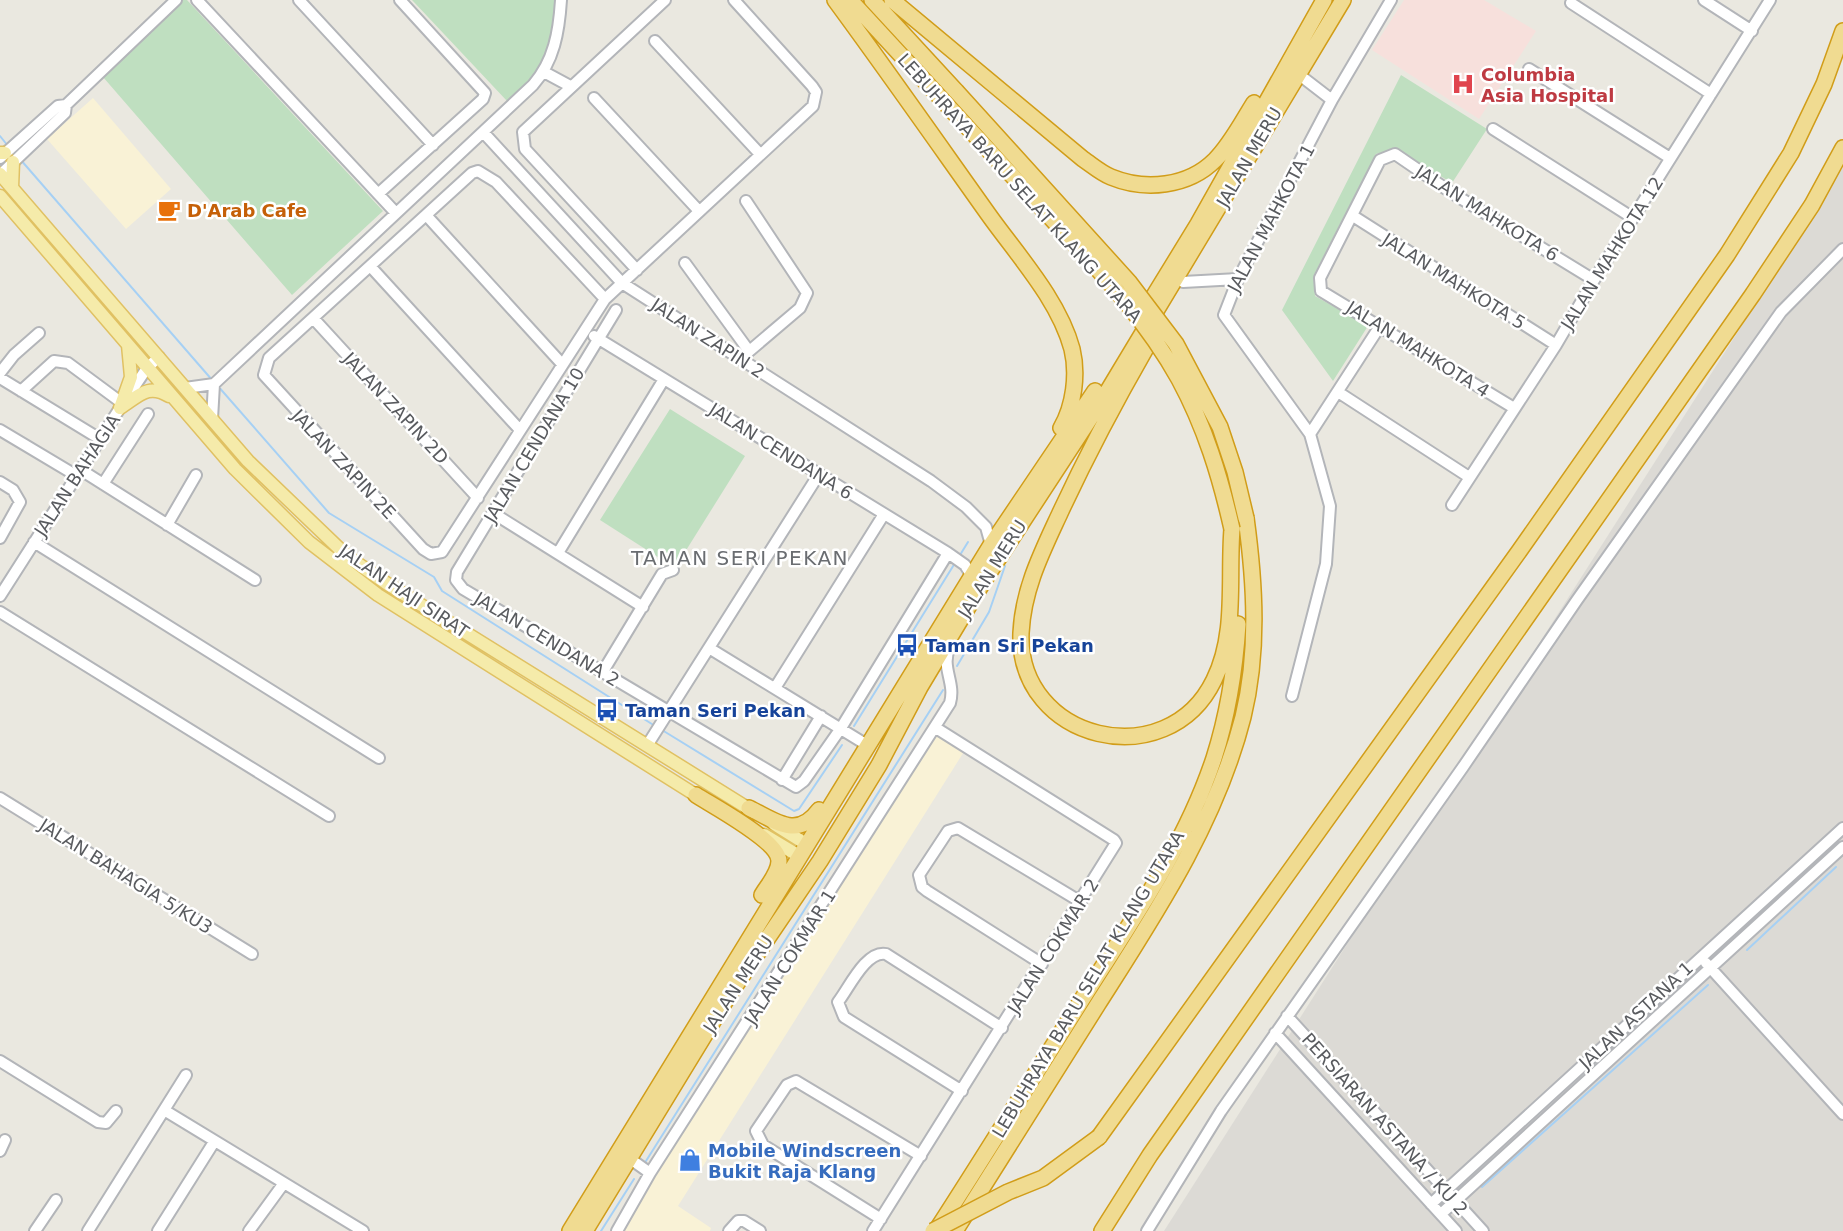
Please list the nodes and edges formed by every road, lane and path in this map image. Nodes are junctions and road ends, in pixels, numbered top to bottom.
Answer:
1 (176, 0) edge
2 (299, 0) edge
3 (400, 0) edge
4 (561, 0) edge
5 (665, 0) edge
6 (734, 0) edge
7 (835, 0) edge
8 (850, 0) edge
9 (873, 0) edge
10 (892, 0) edge
11 (1324, 0) edge
12 (1343, 0) edge
13 (1391, 0) edge
14 (1704, 0) edge
15 (1770, 0) edge
16 (202, 2) edge
17 (1570, 3) dead end
18 (1752, 31) junction
19 (1843, 31) edge
20 (655, 41) dead end
21 (1291, 57) junction
22 (1529, 69) dead end
23 (544, 72) junction
24 (1297, 72) junction
25 (570, 86) junction
26 (1711, 94) junction
27 (594, 98) dead end
28 (1332, 100) junction
29 (1492, 129) dead end
30 (483, 132) junction
31 (432, 145) junction
32 (1843, 148) edge
33 (759, 153) junction
34 (7, 156) edge
35 (1670, 158) junction
36 (0, 175) edge
37 (12, 188) junction
38 (378, 194) junction
39 (2, 200) edge
40 (746, 201) dead end
41 (699, 211) junction
42 (395, 212) junction
43 (426, 215) junction
44 (1353, 216) junction
45 (1633, 218) junction
46 (1205, 234) junction
47 (1843, 249) edge
48 (685, 262) dead end
49 (370, 266) junction
50 (637, 270) junction
51 (1238, 279) junction
52 (1594, 280) junction
53 (1183, 282) junction
54 (622, 283) junction
55 (605, 299) junction
56 (616, 310) dead end
57 (313, 318) junction
58 (1380, 326) junction
59 (585, 331) junction
60 (39, 333) dead end
61 (600, 339) junction
62 (128, 344) junction
63 (1556, 345) junction
64 (749, 351) junction
65 (159, 357) junction
66 (740, 359) junction
67 (562, 364) junction
68 (147, 368) junction
69 (0, 373) edge
70 (0, 378) edge
71 (664, 379) junction
72 (214, 384) junction
73 (185, 388) junction
74 (21, 391) junction
75 (1338, 392) junction
76 (172, 398) junction
77 (121, 405) junction
78 (1514, 408) junction
79 (148, 414) dead end
80 (212, 419) junction
81 (0, 430) edge
82 (520, 430) junction
83 (1310, 434) junction
84 (100, 439) junction
85 (79, 473) junction
86 (196, 474) dead end
87 (819, 474) junction
88 (1469, 477) junction
89 (0, 482) edge
90 (104, 484) junction
91 (478, 498) junction
92 (1019, 504) junction
93 (1452, 505) dead end
94 (493, 513) junction
95 (884, 514) junction
96 (167, 525) junction
97 (1232, 529) junction
98 (0, 538) edge
99 (34, 542) junction
100 (991, 545) junction
101 (558, 554) junction
102 (953, 557) junction
103 (673, 570) dead end
104 (4, 579) edge
105 (978, 579) junction
106 (255, 580) dead end
107 (456, 580) joint
108 (0, 596) edge
109 (643, 607) junction
110 (0, 612) edge
111 (709, 648) junction
112 (602, 673) junction
113 (951, 680) junction
114 (924, 681) junction
115 (775, 688) junction
116 (1292, 696) dead end
117 (666, 716) junction
118 (821, 716) junction
119 (841, 728) junction
120 (936, 728) junction
121 (651, 739) junction
122 (864, 750) junction
123 (379, 758) dead end
124 (782, 780) junction
125 (696, 795) junction
126 (0, 798) edge
127 (749, 808) junction
128 (329, 816) dead end
129 (1842, 830) edge
130 (1843, 847) edge
131 (804, 851) junction
132 (1081, 902) junction
133 (252, 954) dead end
134 (1699, 956) junction
135 (1042, 964) junction
136 (1710, 968) junction
137 (729, 994) junction
138 (710, 999) junction
139 (1287, 1016) junction
140 (1002, 1028) junction
141 (1275, 1033) junction
142 (0, 1061) edge
143 (186, 1075) dead end
144 (962, 1091) junction
145 (164, 1110) junction
146 (116, 1111) dead end
147 (1843, 1114) edge
148 (5, 1140) dead end
149 (214, 1142) junction
150 (0, 1151) edge
151 (921, 1156) junction
152 (629, 1158) junction
153 (650, 1173) junction
154 (284, 1183) junction
155 (1446, 1191) junction
156 (56, 1200) dead end
157 (1455, 1201) junction
158 (1431, 1204) junction
159 (1441, 1214) junction
160 (881, 1219) junction
161 (731, 1228) edge
162 (356, 1229) edge
163 (35, 1231) edge
164 (87, 1231) edge
165 (158, 1231) edge
166 (249, 1231) edge
167 (570, 1231) edge
168 (585, 1231) edge
169 (617, 1231) edge
170 (760, 1231) edge
171 (873, 1231) edge
172 (934, 1231) edge
173 (955, 1231) edge
174 (1102, 1231) edge
175 (1147, 1231) edge
176 (1456, 1231) edge
177 (1483, 1231) edge

1 - 34 street
2 - 31 street
3 - 31 street
4 - 23 street
5 - 25 street
6 - 33 street
7 - 92 highway
8 - 97 highway, LEBUHRAYA BARU SELAT KLANG UTARA, bridge
9 - 173 highway, LEBUHRAYA BARU SELAT KLANG UTARA, bridge
10 - 21 highway
11 - 21 highway, JALAN MERU
12 - 24 highway, JALAN MERU
13 - 28 street, JALAN MAHKOTA 1
14 - 18 street
15 - 18 street, JALAN MAHKOTA 12
16 - 38 street
17 - 26 street
18 - 26 street, JALAN MAHKOTA 12
19 - 172 highway, bridge
20 - 33 street
21 - 92 highway, JALAN MERU
22 - 35 street
23 - 25 street
23 - 30 street
24 - 28 street
24 - 46 highway, JALAN MERU
25 - 50 street
26 - 35 street, JALAN MAHKOTA 12
27 - 41 street
28 - 51 street, JALAN MAHKOTA 1
29 - 45 street
30 - 42 street
30 - 54 street, JALAN ZAPIN 2
31 - 38 street
32 - 174 highway
33 - 41 street
34 - 36 street
34 - 37 main road
35 - 45 street, JALAN MAHKOTA 12
36 - 37 main road, JALAN HAJI SIRAT
37 - 65 main road, JALAN HAJI SIRAT
38 - 42 street
39 - 62 main road, JALAN HAJI SIRAT
40 - 64 street
41 - 50 street
42 - 72 street
43 - 49 street
43 - 55 street
43 - 67 street
44 - 52 street, JALAN MAHKOTA 6
44 - 58 street, JALAN MAHKOTA 4
44 - 63 street, JALAN MAHKOTA 5
45 - 52 street, JALAN MAHKOTA 12
46 - 53 highway
46 - 105 highway, JALAN MERU
47 - 139 street
48 - 64 street
49 - 57 street
49 - 82 street
50 - 54 street
51 - 53 street
51 - 83 street, JALAN MAHKOTA 1
52 - 63 street, JALAN MAHKOTA 12
53 - 97 highway
54 - 55 street
54 - 66 street, JALAN ZAPIN 2
55 - 59 street
56 - 61 street, JALAN CENDANA 10
57 - 91 street, JALAN ZAPIN 2D
57 - 91 street, JALAN ZAPIN 2E
58 - 75 street
58 - 78 street, JALAN MAHKOTA 4
59 - 61 street, JALAN CENDANA 6
59 - 67 street
60 - 69 street
61 - 71 street, JALAN CENDANA 6
61 - 94 street, JALAN CENDANA 10
62 - 68 main road, JALAN HAJI SIRAT
62 - 77 main road
63 - 78 street, JALAN MAHKOTA 12
64 - 66 street
65 - 68 street, JALAN BAHAGIA
65 - 73 main road, JALAN HAJI SIRAT
66 - 100 street, JALAN ZAPIN 2
67 - 82 street
68 - 76 main road, JALAN HAJI SIRAT
68 - 77 street, JALAN BAHAGIA
70 - 74 street
71 - 87 street, JALAN CENDANA 6
71 - 101 street
72 - 73 street
72 - 80 street
73 - 80 main road, JALAN HAJI SIRAT
74 - 77 street
74 - 84 street
75 - 83 street
75 - 88 street
76 - 77 main road
76 - 125 main road, JALAN HAJI SIRAT
77 - 84 street, JALAN BAHAGIA
78 - 88 street, JALAN MAHKOTA 12
79 - 90 street
80 - 121 main road, JALAN HAJI SIRAT
81 - 85 street
82 - 91 street
83 - 116 street
84 - 85 street, JALAN BAHAGIA
85 - 90 street
85 - 99 street, JALAN BAHAGIA
86 - 96 street
87 - 95 street, JALAN CENDANA 6
87 - 111 street
88 - 93 street, JALAN MAHKOTA 12
89 - 98 street
90 - 96 street
92 - 100 highway, JALAN MERU
94 - 101 street
94 - 107 street, JALAN CENDANA 10
95 - 102 street, JALAN CENDANA 6
95 - 115 street
96 - 106 street
97 - 172 highway, LEBUHRAYA BARU SELAT KLANG UTARA
99 - 104 street, JALAN BAHAGIA
99 - 123 street
100 - 105 highway, JALAN MERU
101 - 109 street
102 - 105 street, JALAN CENDANA 6
102 - 119 street
103 - 109 street
104 - 108 street, JALAN BAHAGIA
105 - 113 street, JALAN COKMAR 1
105 - 114 highway, JALAN MERU
105 - 122 highway, JALAN MERU
107 - 112 street, JALAN CENDANA 2
109 - 112 street
110 - 128 street
111 - 115 street
111 - 117 street
112 - 117 street, JALAN CENDANA 2
113 - 114 street
113 - 120 street, JALAN COKMAR 1
114 - 131 highway
114 - 137 highway, JALAN MERU
115 - 118 street
117 - 121 street
117 - 124 street, JALAN CENDANA 2
118 - 119 street
118 - 124 street
119 - 122 street
119 - 124 street, JALAN CENDANA 2
120 - 132 street, JALAN COKMAR 2
120 - 153 street, JALAN COKMAR 1
121 - 127 main road, JALAN HAJI SIRAT
122 - 127 highway
122 - 131 highway, JALAN MERU
125 - 131 main road, JALAN HAJI SIRAT
125 - 138 highway
126 - 133 street, JALAN BAHAGIA 5/KU3
127 - 131 main road, JALAN HAJI SIRAT
129 - 134 street, JALAN ASTANA 1
130 - 136 street, JALAN ASTANA 1
131 - 137 highway
131 - 138 highway, JALAN MERU
132 - 135 street, JALAN COKMAR 2
132 - 135 street
134 - 136 street
134 - 155 street, JALAN ASTANA 1
135 - 140 street, JALAN COKMAR 2
136 - 147 street
136 - 157 street, JALAN ASTANA 1
137 - 152 highway, JALAN MERU
138 - 167 highway, JALAN MERU
139 - 141 street
139 - 155 street, PERSIARAN ASTANA / KU 2
140 - 144 street, JALAN COKMAR 2
140 - 144 street
141 - 158 street, PERSIARAN ASTANA / KU 2
141 - 175 street
142 - 146 street
143 - 145 street
144 - 151 street, JALAN COKMAR 2
145 - 149 street
145 - 164 street
148 - 150 street
149 - 154 street
149 - 165 street
151 - 160 street, JALAN COKMAR 2
151 - 160 street
152 - 153 street
152 - 168 highway, JALAN MERU
153 - 169 street, JALAN COKMAR 1
154 - 162 street
154 - 166 street
155 - 157 street, PERSIARAN ASTANA / KU 2
155 - 158 street, JALAN ASTANA 1
156 - 163 street
157 - 159 street, JALAN ASTANA 1
157 - 177 street, PERSIARAN ASTANA / KU 2
158 - 159 street, PERSIARAN ASTANA / KU 2
159 - 176 street, PERSIARAN ASTANA / KU 2
160 - 171 street, JALAN COKMAR 2
161 - 170 street

